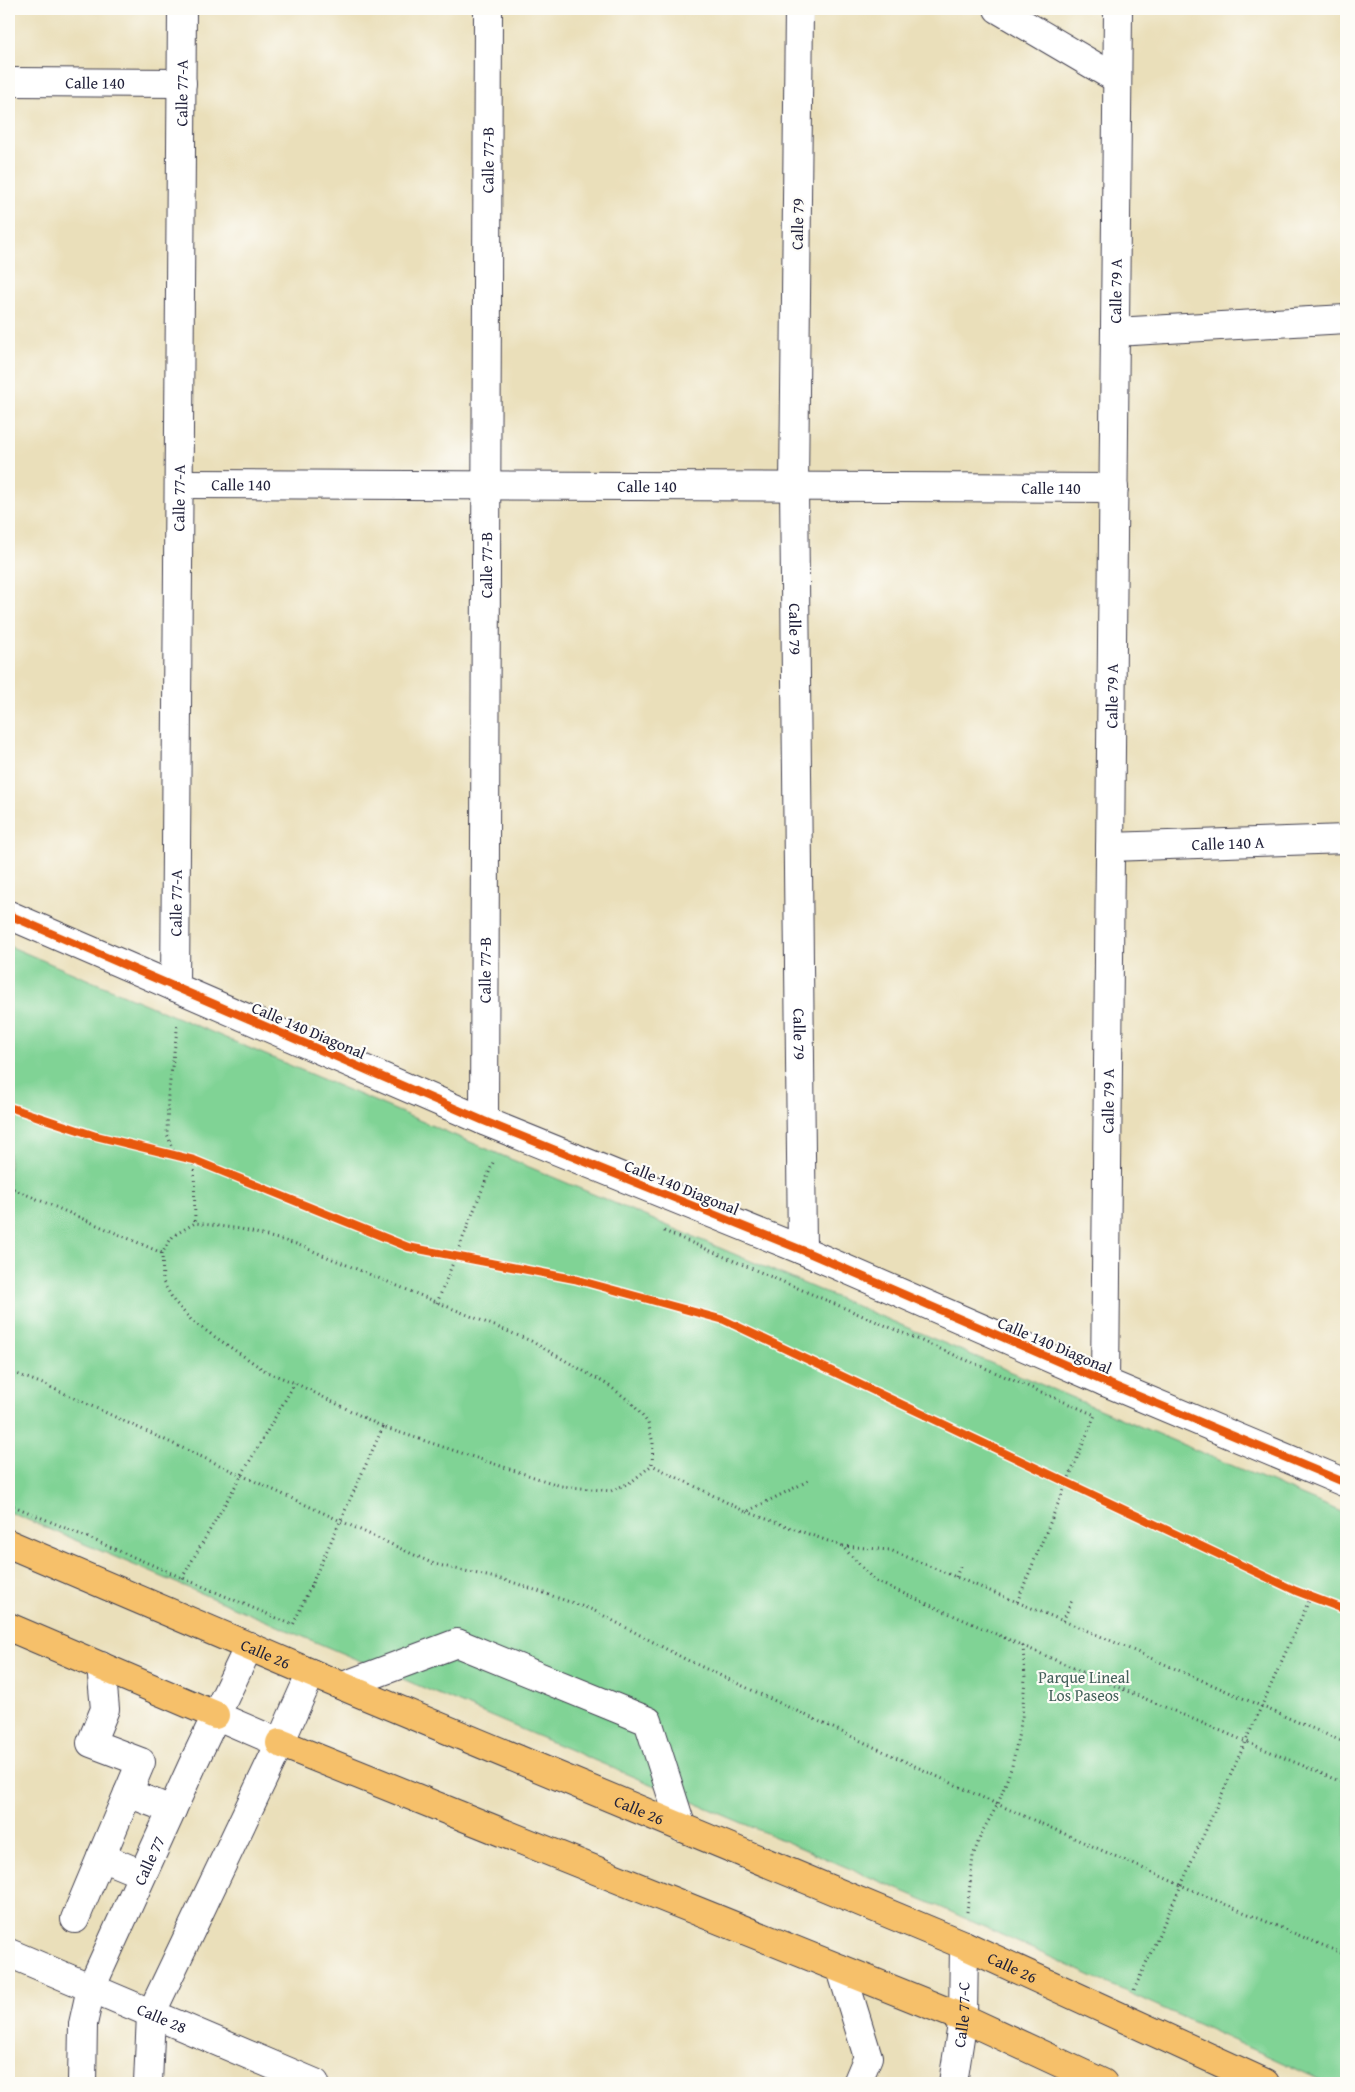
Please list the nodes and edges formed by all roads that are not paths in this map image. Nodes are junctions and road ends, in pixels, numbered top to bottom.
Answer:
1 (182, 9) edge
2 (488, 9) edge
3 (799, 9) edge
4 (998, 9) edge
5 (1118, 9) edge
6 (1117, 78) junction
7 (9, 82) edge
8 (182, 83) junction
9 (1346, 319) edge
10 (1115, 332) junction
11 (179, 484) junction
12 (486, 485) junction
13 (794, 486) junction
14 (1114, 488) junction
15 (1346, 838) edge
16 (1110, 847) junction
17 (9, 915) edge
18 (175, 987) junction
19 (484, 1121) junction
20 (802, 1250) junction
21 (1105, 1382) junction
22 (1346, 1482) edge
23 (9, 1544) edge
24 (9, 1627) edge
25 (249, 1646) junction
26 (101, 1666) junction
27 (311, 1673) junction
28 (343, 1686) junction
29 (215, 1715) junction
30 (280, 1743) junction
31 (128, 1793) junction
32 (172, 1810) junction
33 (682, 1828) junction
34 (101, 1857) junction
35 (142, 1874) junction
36 (75, 1919) dead end
37 (966, 1933) junction
38 (9, 1953) edge
39 (840, 1969) junction
40 (91, 1988) junction
41 (151, 2014) junction
42 (963, 2018) junction
43 (82, 2083) edge
44 (148, 2083) edge
45 (315, 2083) edge
46 (857, 2083) edge
47 (953, 2083) edge
48 (1102, 2083) edge
49 (1265, 2083) edge

1 - 8 street, Calle 77-A
2 - 12 street, Calle 77-B
3 - 13 street, Calle 79
4 - 6 street
5 - 6 street, Calle 79 A
6 - 10 street, Calle 79 A
7 - 8 street, Calle 140
8 - 11 street, Calle 77-A
9 - 10 street
10 - 14 street, Calle 79 A
11 - 12 street, Calle 140
11 - 18 street, Calle 77-A
12 - 13 street, Calle 140
12 - 19 street, Calle 77-B
13 - 14 street, Calle 140
13 - 20 street, Calle 79
14 - 16 street, Calle 79 A
15 - 16 street, Calle 140 A
16 - 21 street, Calle 79 A
17 - 18 street, Calle 140 Diagonal
18 - 19 street, Calle 140 Diagonal
19 - 20 street, Calle 140 Diagonal
20 - 21 street, Calle 140 Diagonal
21 - 22 street, Calle 140 Diagonal
23 - 25 main road, Calle 26
24 - 26 main road
25 - 27 main road, Calle 26
25 - 29 street, Calle 77
26 - 29 main road
26 - 31 street
27 - 28 main road, Calle 26
27 - 30 street
28 - 33 main road, Calle 26
28 - 33 street
29 - 30 street
29 - 32 street, Calle 77
30 - 39 main road
30 - 41 street
31 - 32 street
31 - 34 street
32 - 35 street, Calle 77
33 - 37 main road, Calle 26
34 - 35 street
34 - 36 street
35 - 40 street, Calle 77
37 - 42 street, Calle 77-C
37 - 49 main road, Calle 26
38 - 40 street, Calle 28
39 - 42 main road
39 - 46 street
40 - 41 street, Calle 28
40 - 43 street, Calle 77
41 - 44 street
41 - 45 street, Calle 28
42 - 47 street, Calle 77-C
42 - 48 main road

